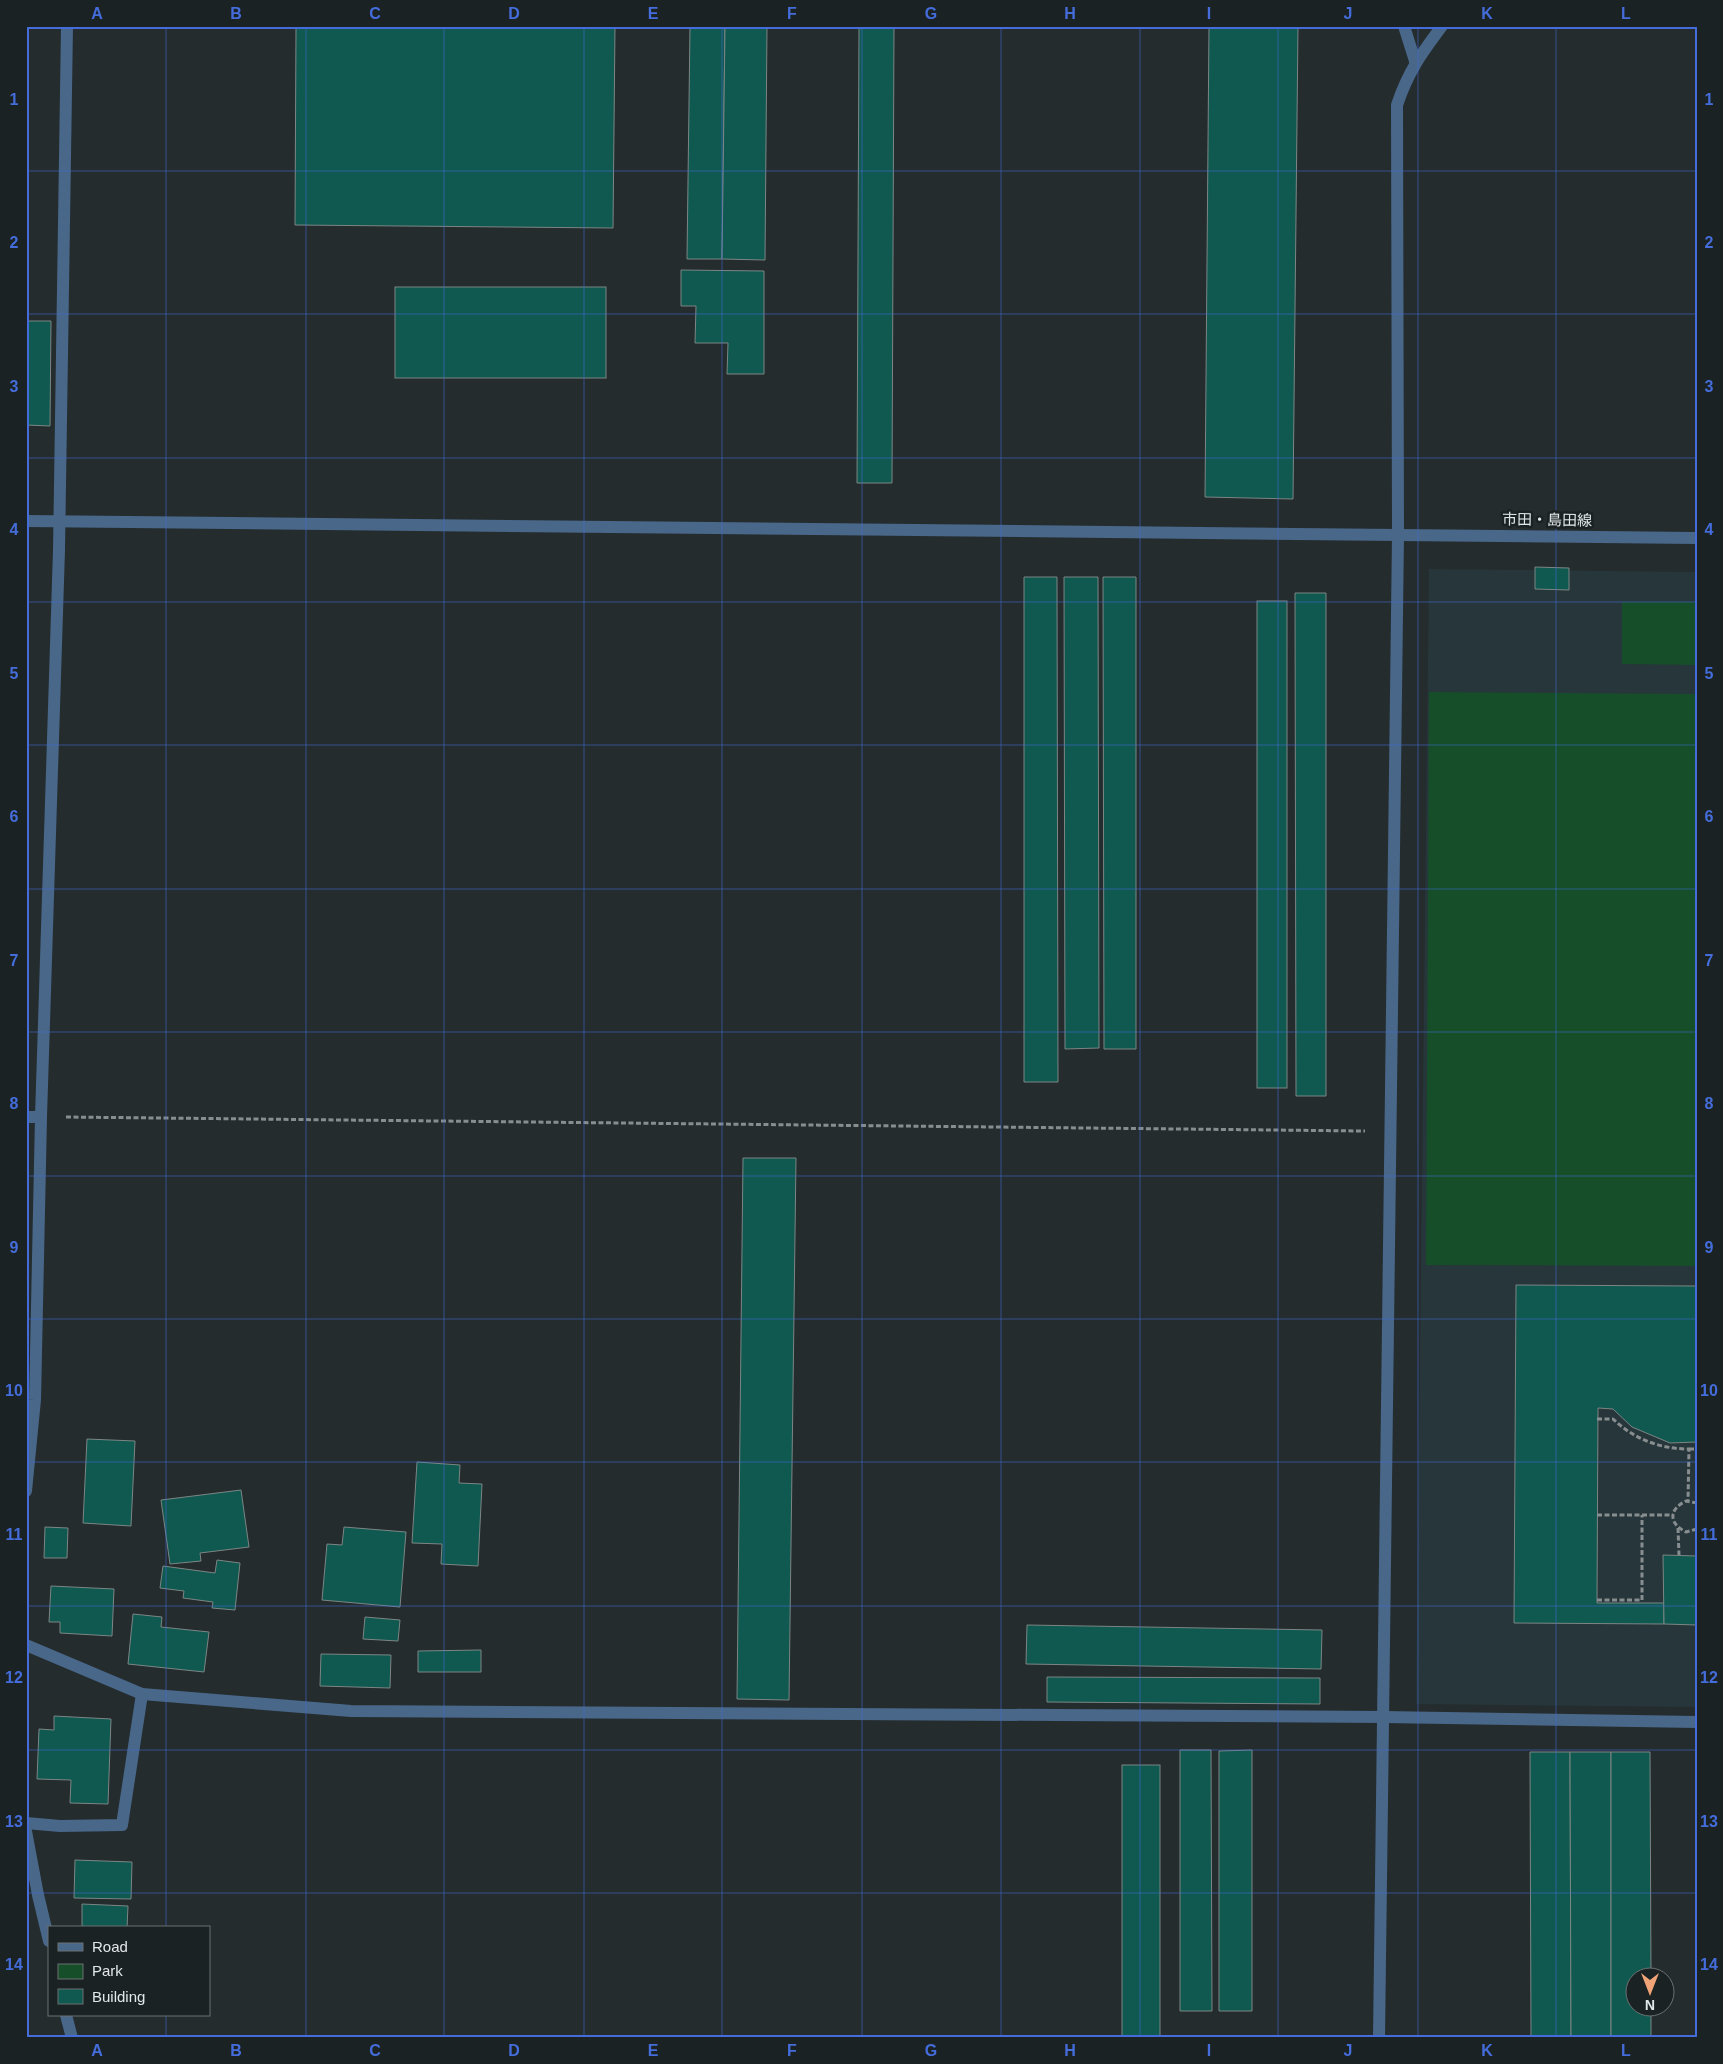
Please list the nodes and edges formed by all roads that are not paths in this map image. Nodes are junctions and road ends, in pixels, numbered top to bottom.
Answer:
1 (68, 26) edge
2 (1404, 26) edge
3 (1442, 26) edge
4 (1415, 61) junction
5 (26, 521) edge
6 (59, 521) junction
7 (1398, 535) junction
8 (1697, 538) edge
9 (26, 1117) edge
10 (41, 1117) junction
11 (26, 1491) edge
12 (26, 1645) edge
13 (142, 1694) junction
14 (1383, 1717) junction
15 (1697, 1722) edge
16 (26, 1823) edge
17 (26, 1831) edge
18 (48, 1937) edge
19 (66, 2016) edge
20 (72, 2038) edge
21 (1379, 2038) edge

1 - 6 street
2 - 4 street
3 - 4 street
4 - 7 street
5 - 6 street, 市田・島田線
6 - 7 street, 市田・島田線
6 - 10 street
7 - 8 street, 市田・島田線
7 - 14 street
9 - 10 street
10 - 11 street
12 - 13 street
13 - 14 street
13 - 16 street
14 - 15 street
14 - 21 street
17 - 18 street
19 - 20 street

